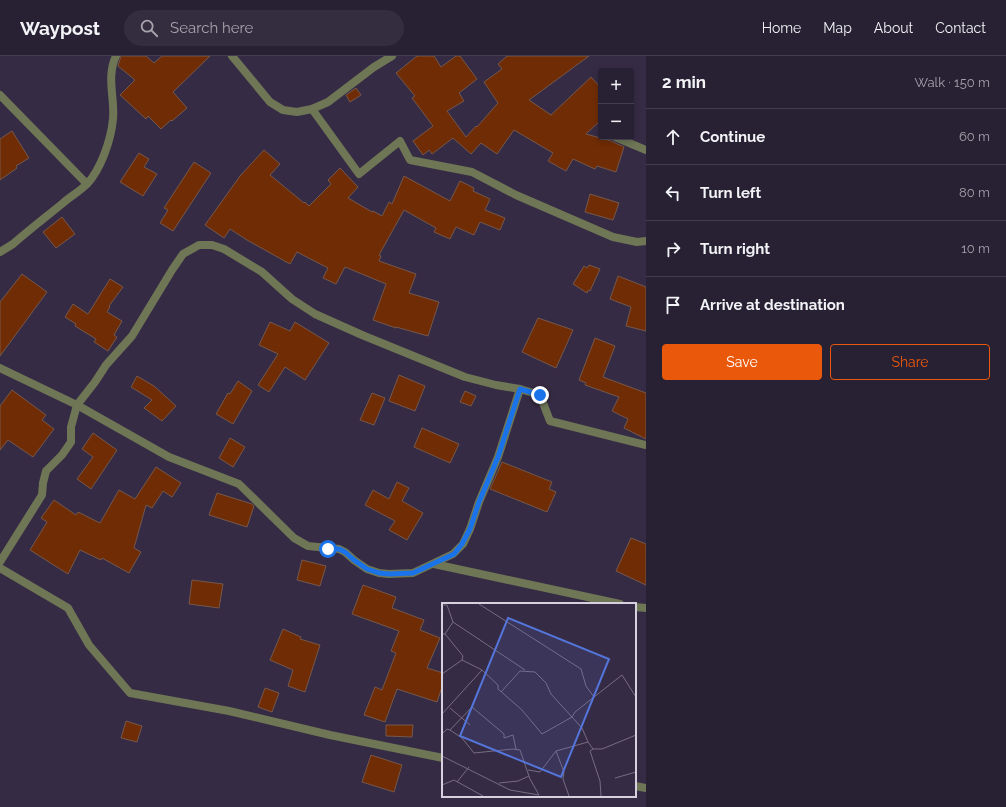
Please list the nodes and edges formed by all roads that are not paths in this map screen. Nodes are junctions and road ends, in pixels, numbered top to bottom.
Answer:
1 (116, 56) edge
2 (232, 56) edge
3 (392, 56) edge
4 (0, 95) edge
5 (312, 109) junction
6 (622, 140) edge
7 (646, 150) edge
8 (87, 184) junction
9 (646, 240) edge
10 (0, 252) edge
11 (0, 368) edge
12 (520, 389) junction
13 (77, 405) junction
14 (646, 445) edge
15 (0, 562) edge
16 (434, 564) junction
17 (0, 568) edge
18 (615, 603) edge
19 (636, 606) edge
20 (646, 608) edge
21 (442, 758) edge
22 (636, 786) edge
23 (646, 788) edge

1 - 8 street
2 - 5 street
3 - 5 street
4 - 8 street
5 - 9 street
6 - 7 street
8 - 10 street
11 - 13 street
12 - 13 street
12 - 14 street
12 - 16 street
13 - 15 street
13 - 16 street
16 - 18 street
17 - 21 street
19 - 20 street
22 - 23 street

